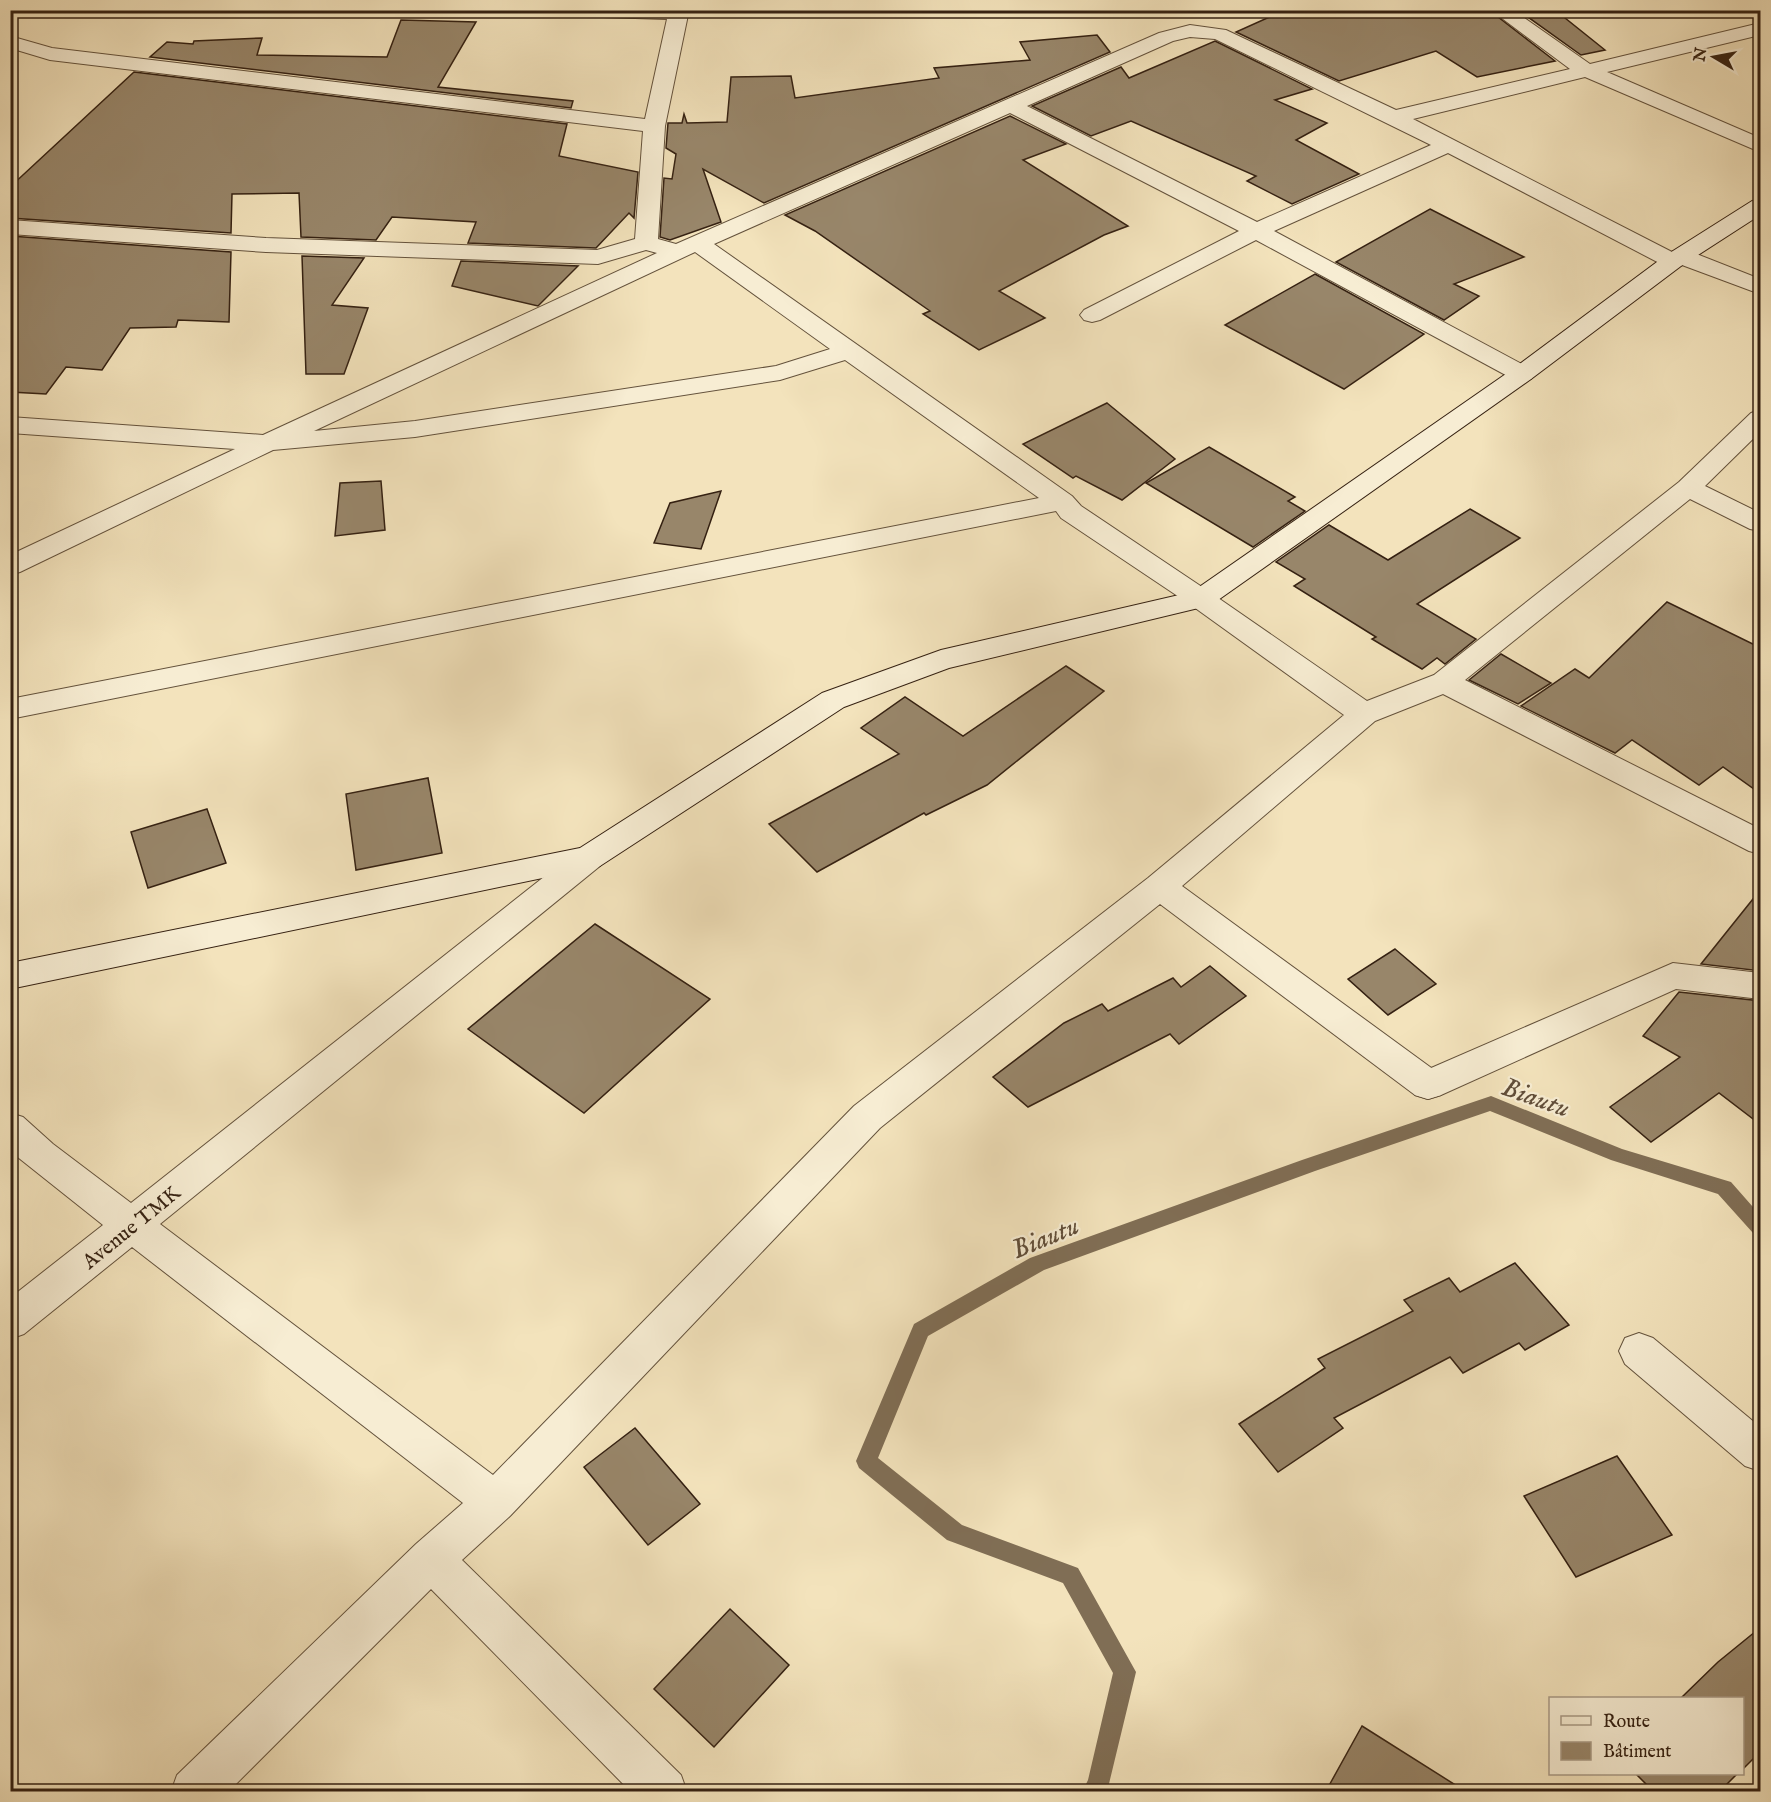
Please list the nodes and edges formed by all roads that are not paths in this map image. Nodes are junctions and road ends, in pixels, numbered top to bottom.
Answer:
1 (570, 10) edge
2 (1500, 10) edge
3 (679, 12) edge
4 (1761, 29) edge
5 (10, 42) edge
6 (1586, 70) junction
7 (1012, 106) junction
8 (1394, 117) junction
9 (654, 126) junction
10 (1448, 145) junction
11 (1761, 146) edge
12 (1761, 206) edge
13 (10, 227) edge
14 (1256, 231) junction
15 (646, 243) junction
16 (687, 247) junction
17 (1677, 259) junction
18 (1761, 287) edge
19 (1092, 315) dead end
20 (847, 351) junction
21 (1522, 374) junction
22 (1761, 418) edge
23 (10, 425) edge
24 (267, 443) junction
25 (1688, 488) junction
26 (1062, 502) junction
27 (1761, 523) edge
28 (10, 566) edge
29 (1201, 599) junction
30 (1444, 682) junction
31 (10, 709) edge
32 (1364, 714) junction
33 (1761, 843) edge
34 (589, 858) junction
35 (1160, 887) junction
36 (10, 976) edge
37 (1761, 986) edge
38 (10, 1128) edge
39 (133, 1225) junction
40 (10, 1322) edge
41 (1639, 1351) dead end
42 (1761, 1452) edge
43 (495, 1502) junction
44 (431, 1559) junction
45 (194, 1791) edge
46 (664, 1791) edge

1 - 3 street
2 - 6 street
3 - 9 street
4 - 6 street
5 - 9 street
6 - 8 street
6 - 11 street
7 - 8 street
7 - 14 street
7 - 16 street
8 - 10 street
9 - 15 street
10 - 14 street
10 - 17 street
12 - 17 street
13 - 15 street
14 - 19 street
14 - 21 street
15 - 16 street
16 - 20 street
16 - 24 street
17 - 18 street
17 - 21 street
20 - 24 street
20 - 26 street
21 - 29 street
22 - 25 street
23 - 24 street
24 - 28 street
25 - 27 street
25 - 30 street
26 - 29 street
26 - 31 street
29 - 32 street
29 - 34 street, Avenue TMK
30 - 32 street
30 - 33 street
32 - 35 street
34 - 36 street
34 - 39 street, Avenue TMK
35 - 37 street
35 - 43 street
38 - 39 street
39 - 40 street, Avenue TMK
39 - 43 street
41 - 42 street
43 - 44 street
44 - 45 street
44 - 46 street

